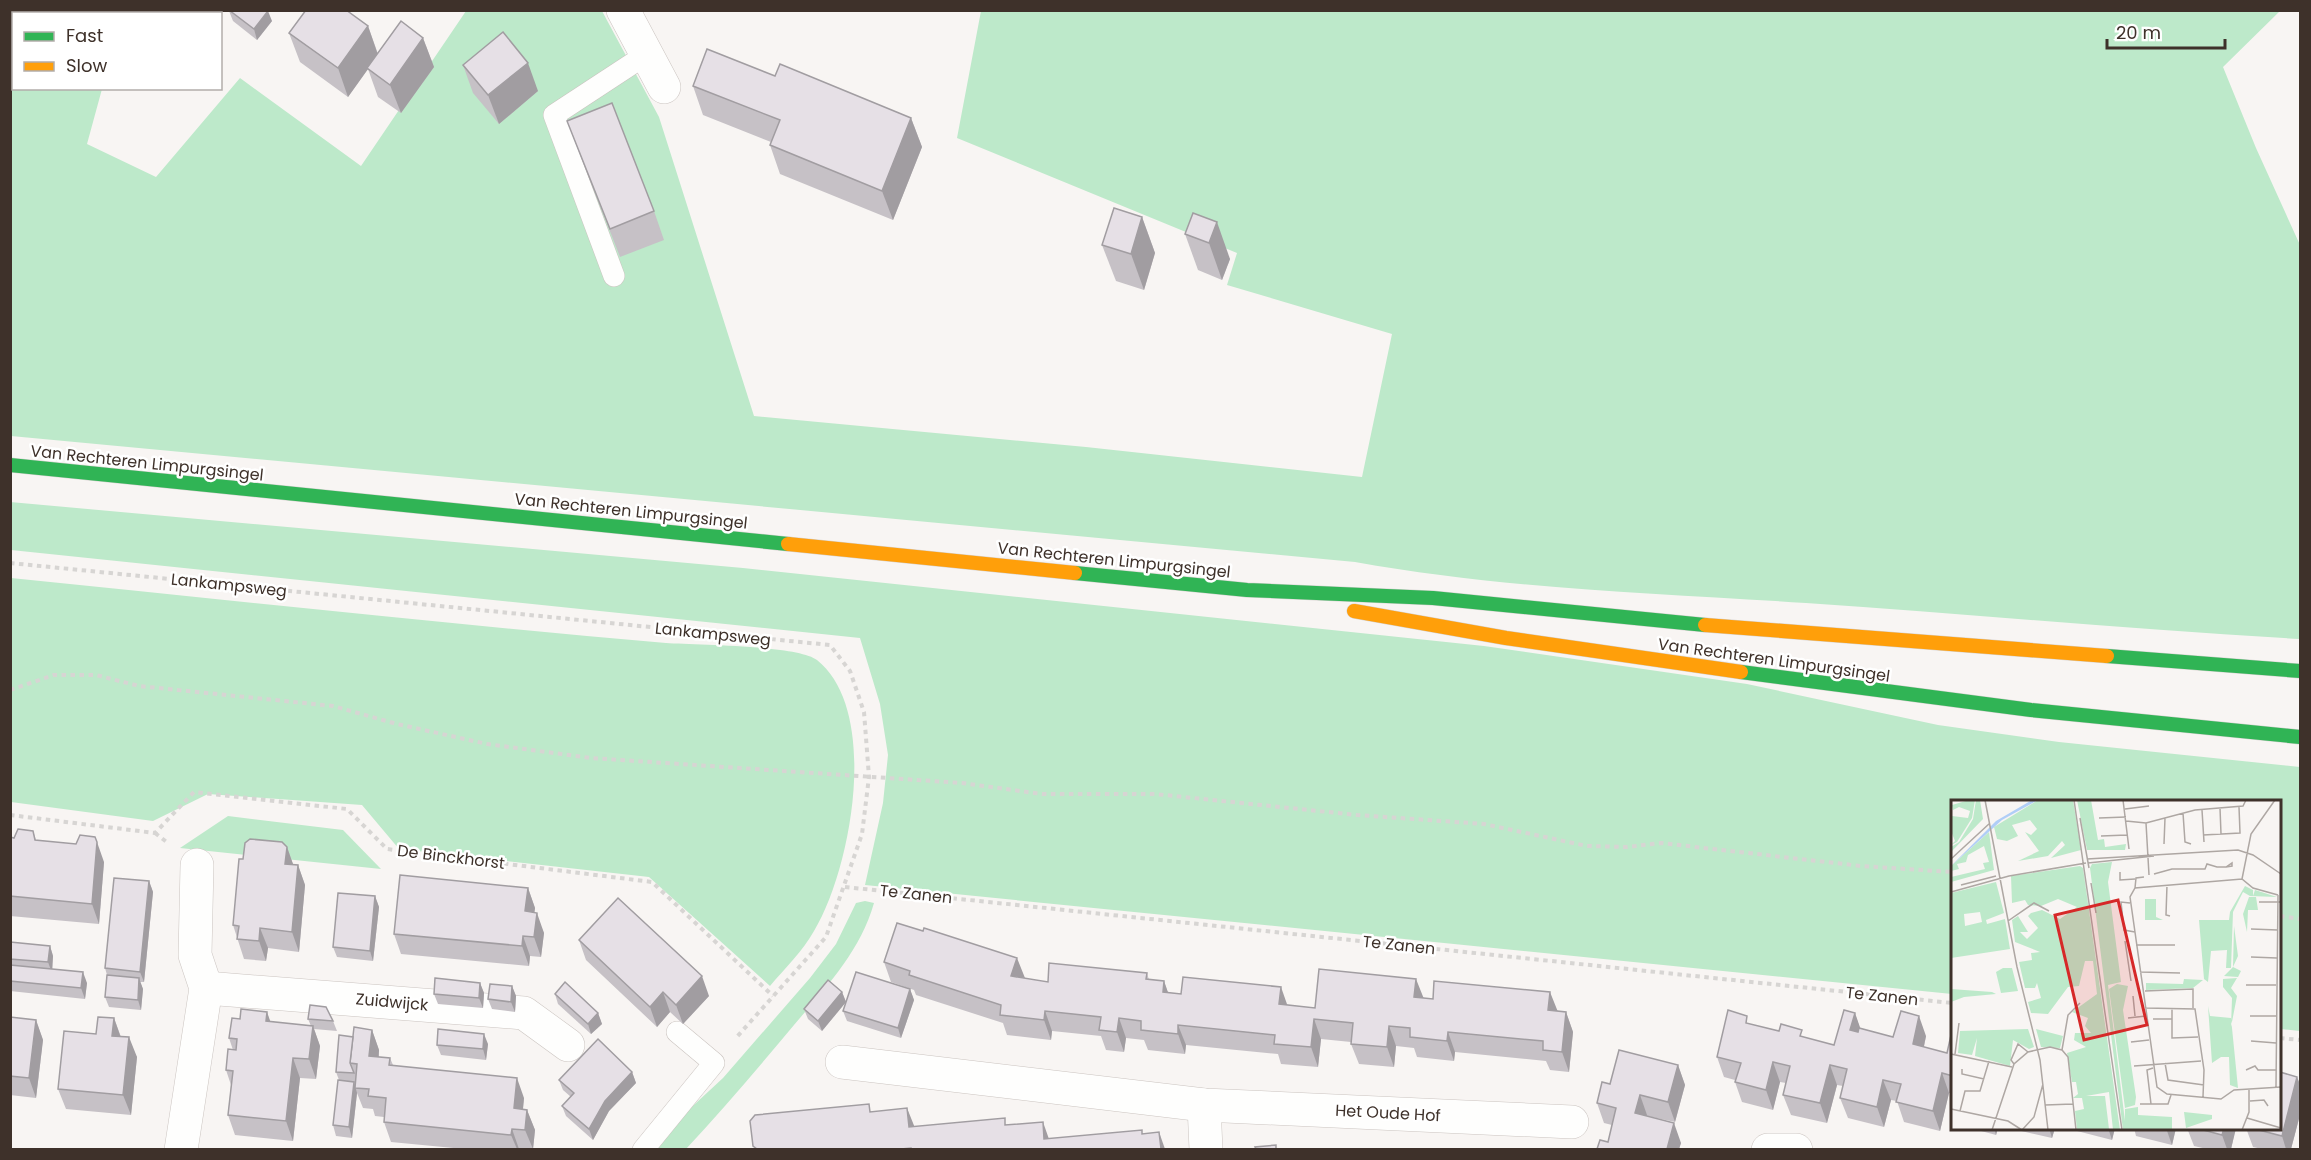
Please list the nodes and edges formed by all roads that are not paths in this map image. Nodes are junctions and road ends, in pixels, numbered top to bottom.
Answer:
1 (623, 10) edge
2 (646, 54) junction
3 (664, 87) dead end
4 (614, 276) dead end
5 (10, 465) edge
6 (1247, 590) junction
7 (2301, 671) edge
8 (2301, 737) edge
9 (196, 865) dead end
10 (206, 988) junction
11 (677, 1032) dead end
12 (568, 1045) dead end
13 (842, 1062) dead end
14 (1204, 1105) junction
15 (1572, 1122) dead end
16 (181, 1149) edge
17 (643, 1149) edge
18 (1206, 1149) edge
19 (1768, 1149) edge
20 (1796, 1149) edge

1 - 2 street
2 - 3 street
2 - 4 lane
5 - 6 main road, Van Rechteren Limpurgsingel
6 - 7 main road, Van Rechteren Limpurgsingel
6 - 8 main road, Van Rechteren Limpurgsingel
9 - 10 street
10 - 12 street, Zuidwijck
10 - 16 street
11 - 17 lane
13 - 14 street, Het Oude Hof
14 - 15 street, Het Oude Hof
14 - 18 street
19 - 20 street

